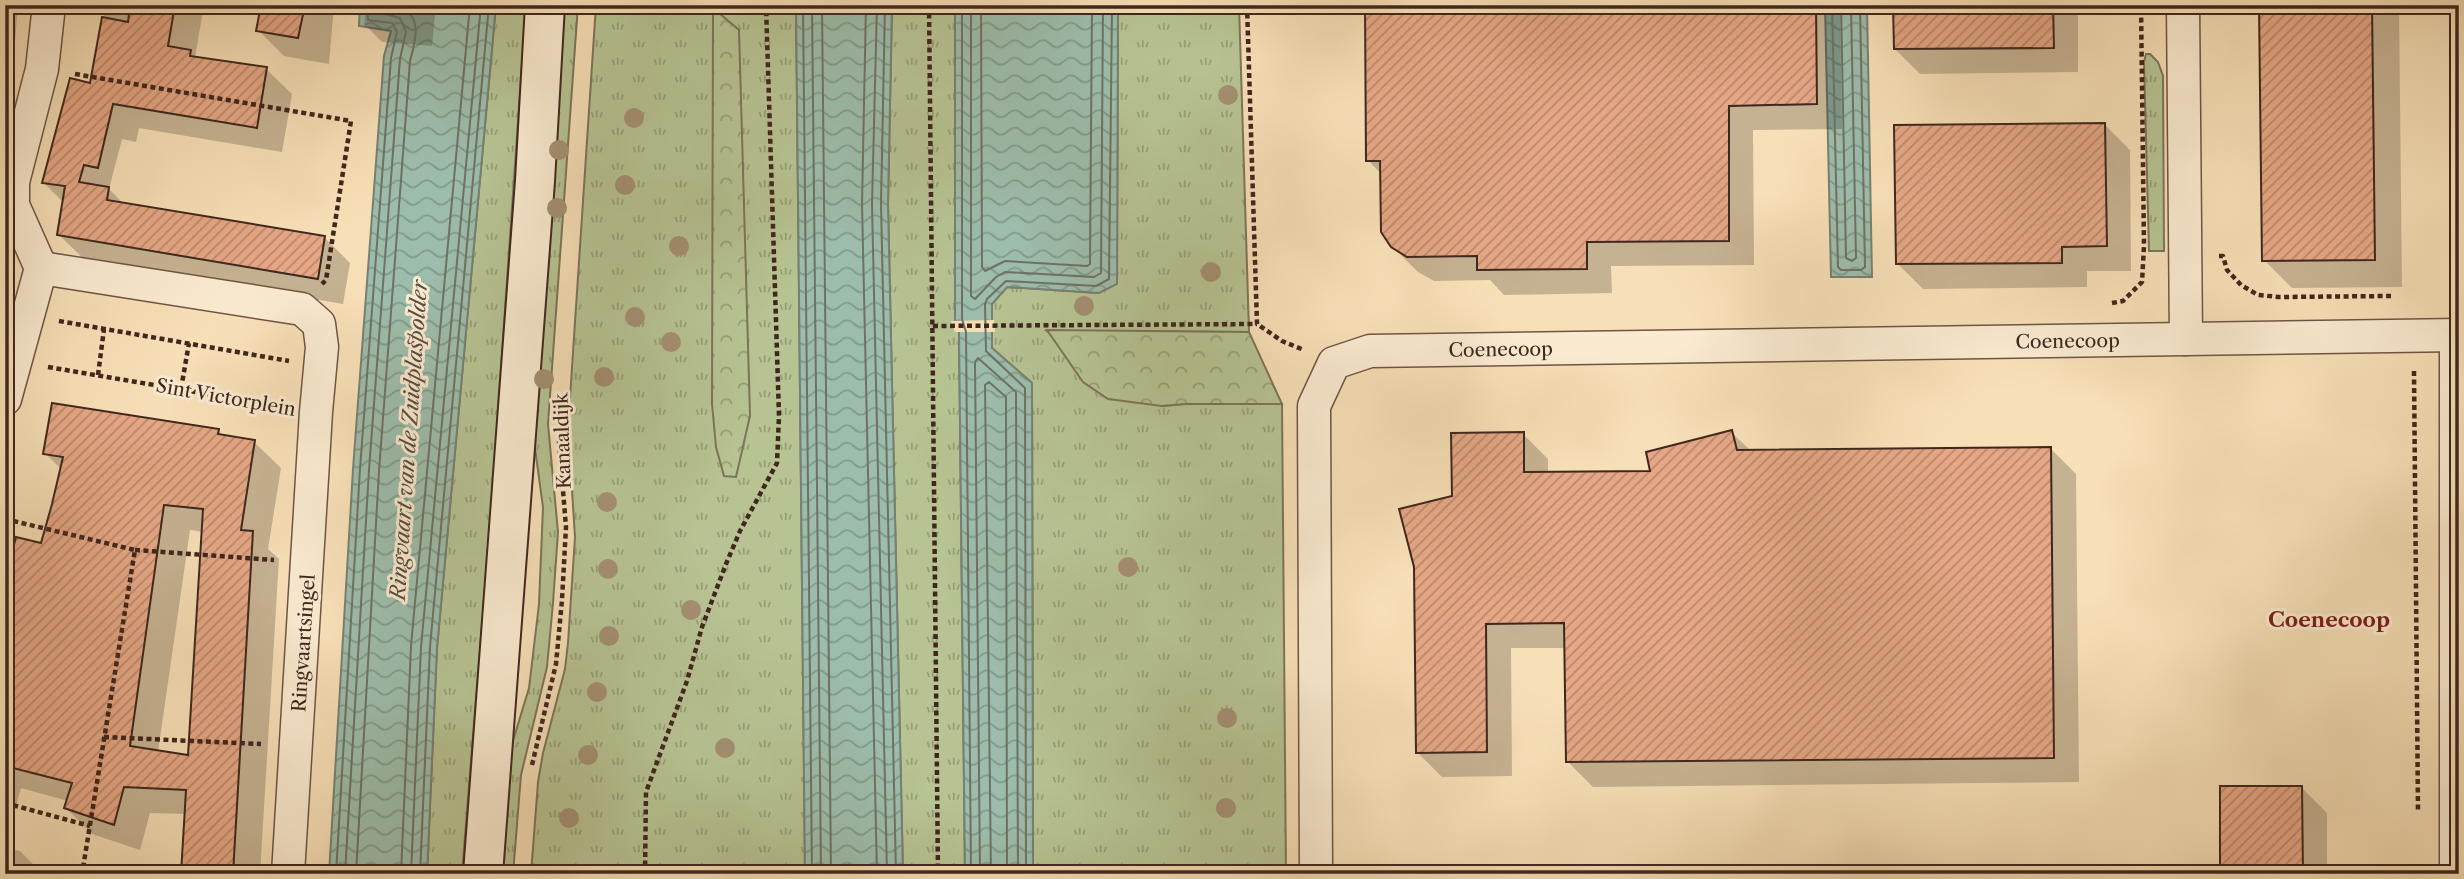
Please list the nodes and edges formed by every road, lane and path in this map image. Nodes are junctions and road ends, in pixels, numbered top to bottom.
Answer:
1 (49, 5) edge
2 (545, 5) edge
3 (766, 5) edge
4 (929, 5) edge
5 (1247, 5) edge
6 (2141, 5) edge
7 (2183, 5) edge
8 (42, 69) junction
9 (2215, 257) dead end
10 (41, 268) junction
11 (2391, 296) dead end
12 (2108, 304) dead end
13 (302, 309) junction
14 (28, 316) junction
15 (1257, 324) junction
16 (933, 326) junction
17 (104, 329) junction
18 (2413, 335) junction
19 (2457, 335) edge
20 (2186, 339) junction
21 (189, 343) junction
22 (15, 362) junction
23 (321, 362) junction
24 (1334, 363) junction
25 (98, 375) junction
26 (181, 389) junction
27 (5, 399) edge
28 (559, 401) dead end
29 (316, 412) junction
30 (5, 519) edge
31 (135, 550) junction
32 (309, 562) junction
33 (104, 737) junction
34 (297, 746) junction
35 (531, 767) dead end
36 (5, 803) edge
37 (2418, 818) dead end
38 (90, 826) junction
39 (82, 874) edge
40 (288, 874) edge
41 (483, 874) edge
42 (646, 874) edge
43 (938, 874) edge
44 (1316, 874) edge
45 (2456, 874) edge

1 - 8 street
2 - 41 main road
3 - 42 path
4 - 16 path
5 - 15 path
6 - 12 path
7 - 20 street
8 - 10 street
8 - 13 path
9 - 11 path
10 - 13 street
10 - 14 street
13 - 23 street, Sint Victorplein
14 - 17 path
14 - 22 street
15 - 16 path
15 - 24 path
16 - 43 path
17 - 21 path
17 - 25 path
18 - 19 street, Coenecoop
18 - 20 street, Coenecoop
18 - 37 path
19 - 45 street, Coenecoop
20 - 24 street, Coenecoop
21 - 23 path
21 - 26 path
22 - 25 path, Sint Victorplein
22 - 27 street
23 - 29 street, Sint Victorplein
24 - 44 street
25 - 26 path, Sint Victorplein
26 - 29 path, Sint Victorplein
28 - 35 path, Kanaaldijk
29 - 32 street, Ringvaartsingel
30 - 31 path
31 - 32 path
31 - 33 path
32 - 34 street, Ringvaartsingel
33 - 34 path
33 - 38 path
34 - 40 street, Ringvaartsingel
36 - 38 path
38 - 39 path

